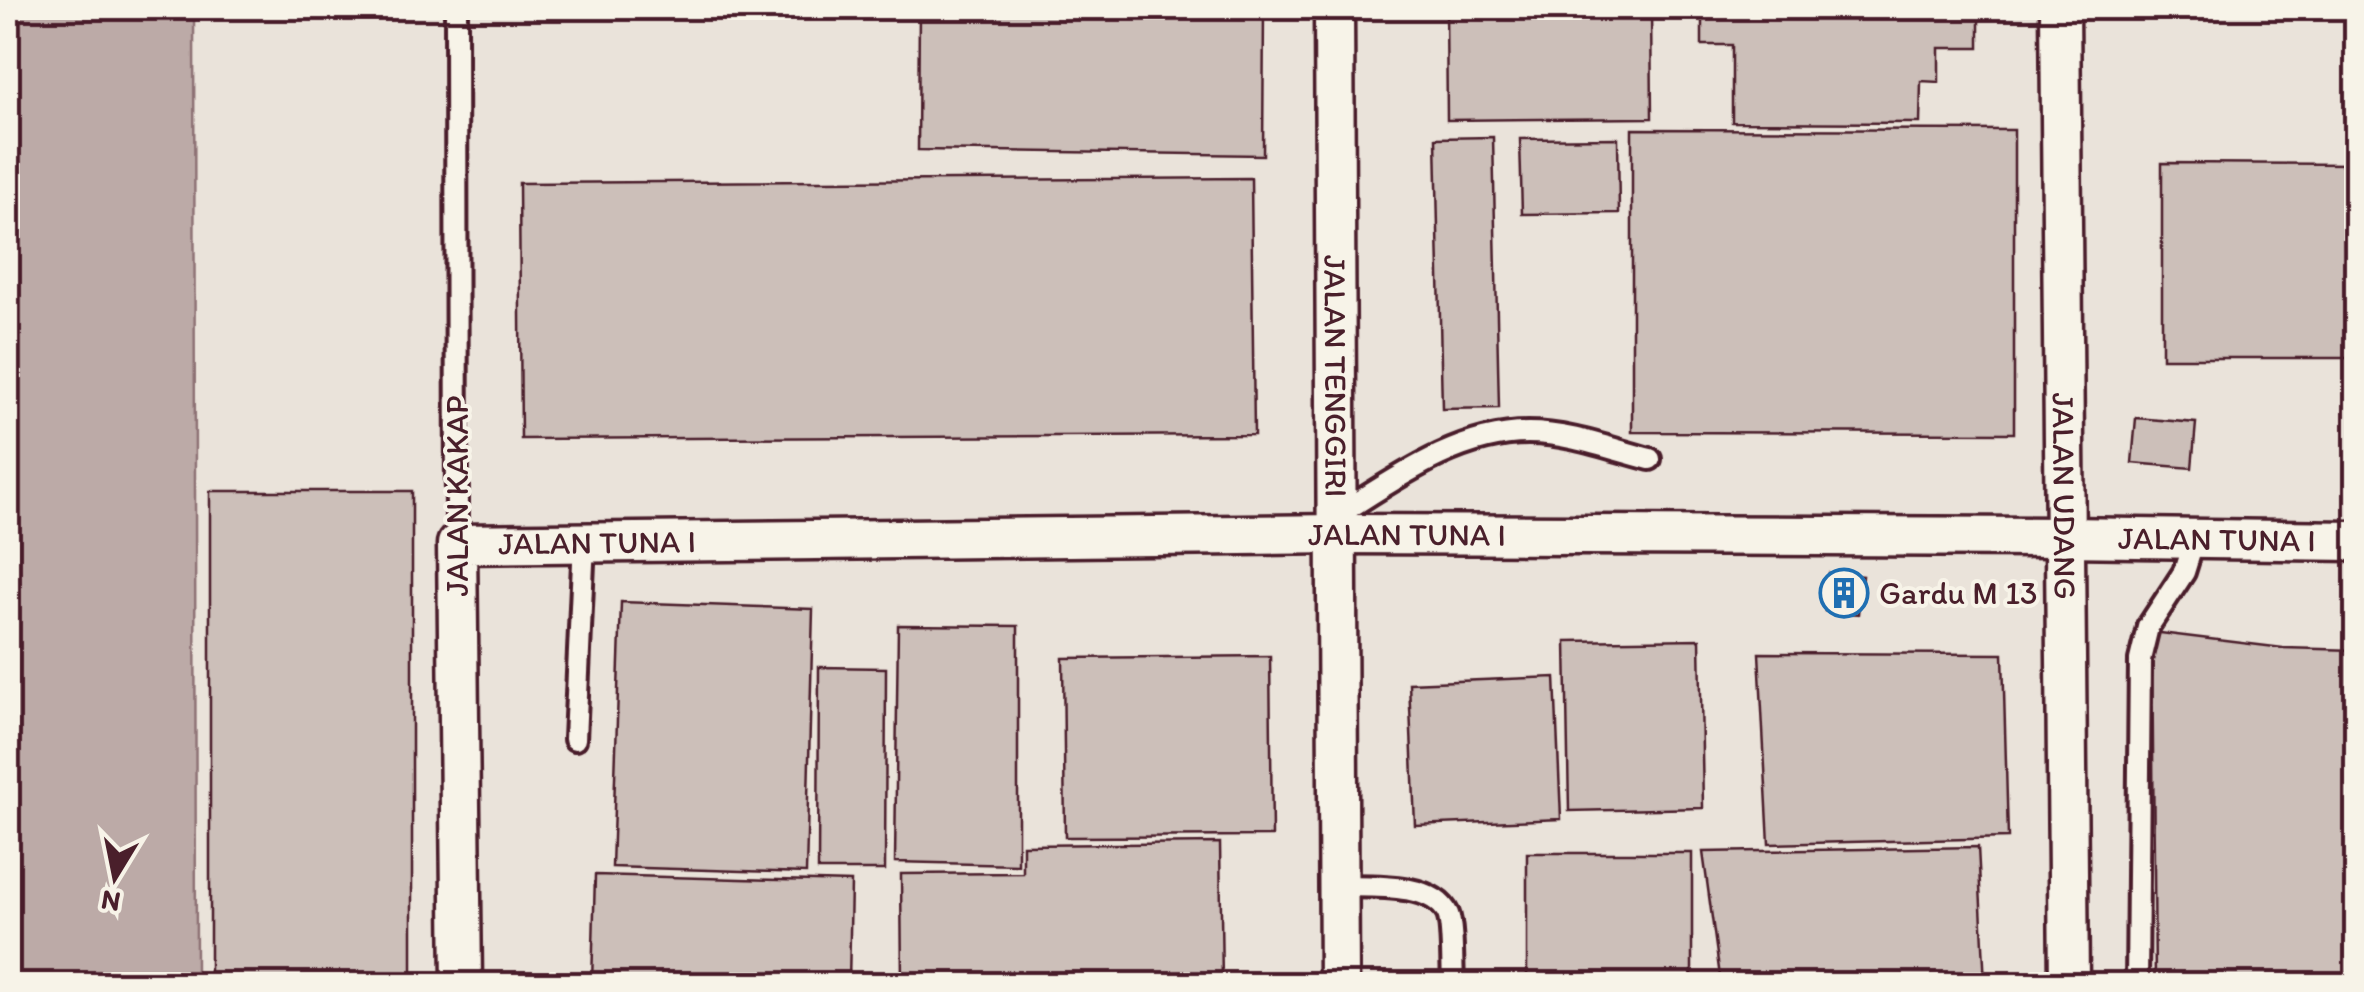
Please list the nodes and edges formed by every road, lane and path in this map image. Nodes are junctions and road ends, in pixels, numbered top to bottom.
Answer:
1 (456, 8) edge
2 (1334, 8) edge
3 (2060, 8) edge
4 (1650, 459) dead end
5 (1337, 525) junction
6 (2064, 537) junction
7 (2194, 540) junction
8 (2356, 540) edge
9 (584, 542) junction
10 (457, 544) junction
11 (575, 739) dead end
12 (1338, 886) junction
13 (462, 984) edge
14 (1338, 984) edge
15 (1453, 984) edge
16 (2068, 984) edge
17 (2137, 984) edge

1 - 10 lane, JALAN KAKAP
2 - 5 street, JALAN TENGGIRI
3 - 6 street, JALAN UDANG
4 - 5 lane
5 - 6 street, JALAN TUNA I
5 - 9 street, JALAN TUNA I
5 - 12 street, JALAN TENGGIRI
6 - 7 street, JALAN TUNA I
6 - 16 street, JALAN UDANG
7 - 8 street, JALAN TUNA I
7 - 17 lane
9 - 10 street, JALAN TUNA I
9 - 11 lane
10 - 13 street, JALAN KAKAP
12 - 14 street, JALAN TENGGIRI
12 - 15 lane

